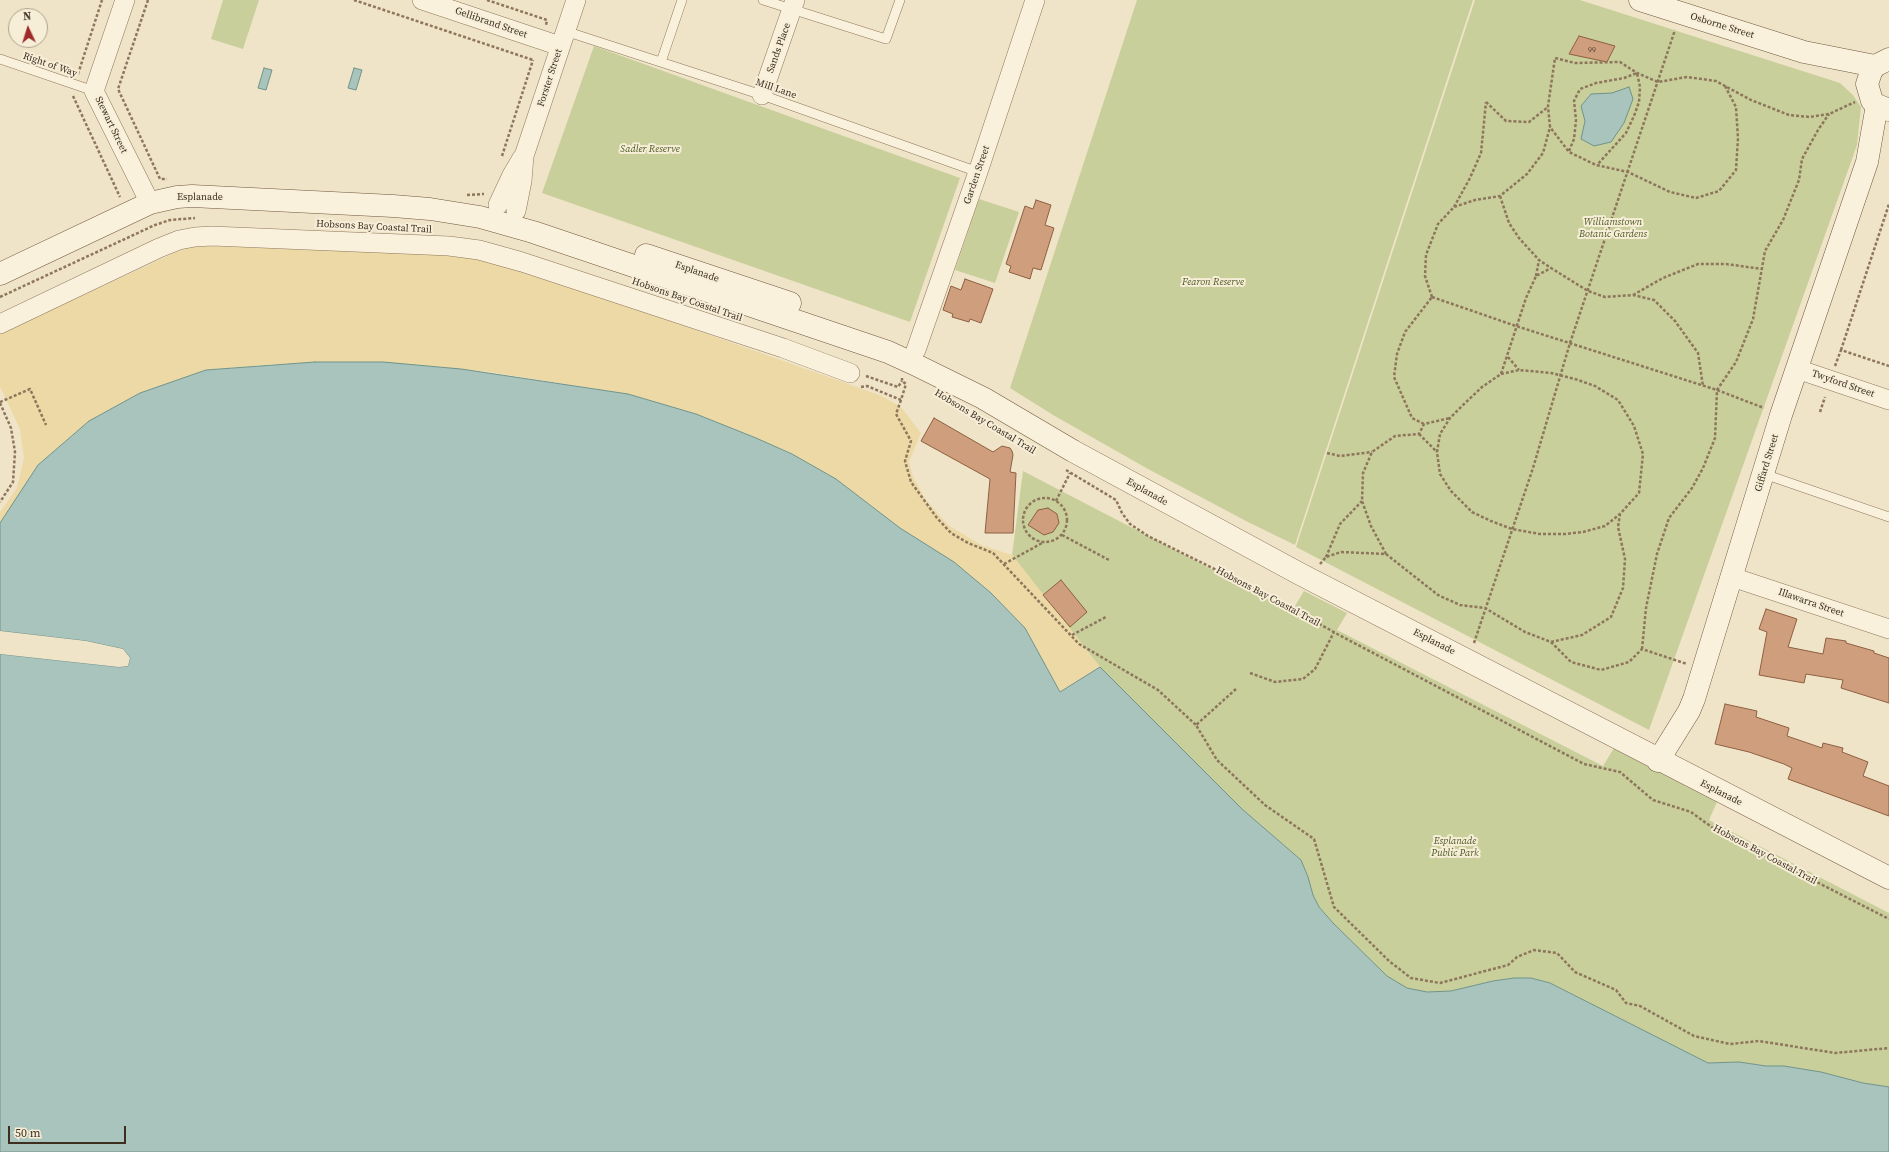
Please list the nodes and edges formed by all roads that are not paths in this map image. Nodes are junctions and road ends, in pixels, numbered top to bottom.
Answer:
1 (125, 0) edge
2 (422, 0) edge
3 (576, 0) edge
4 (682, 0) edge
5 (763, 0) edge
6 (900, 0) edge
7 (1035, 0) edge
8 (1640, 0) edge
9 (794, 5) edge
10 (562, 39) junction
11 (0, 59) edge
12 (661, 62) junction
13 (1878, 87) edge
14 (94, 91) junction
15 (762, 95) junction
16 (1889, 124) edge
17 (1867, 162) junction
18 (978, 172) junction
19 (150, 203) junction
20 (504, 208) junction
21 (0, 274) edge
22 (0, 324) edge
23 (910, 362) junction
24 (1797, 368) junction
25 (854, 380) road end
26 (1889, 400) edge
27 (1764, 474) junction
28 (1889, 517) edge
29 (1732, 577) junction
30 (1889, 630) edge
31 (1658, 761) junction
32 (1889, 878) edge

1 - 14 street, Stewart Street
2 - 10 street, Gellibrand Street
3 - 10 street, Forster Street
4 - 12 lane
5 - 9 lane
6 - 9 lane
7 - 18 street, Garden Street
8 - 13 street, Osborne Street
9 - 15 street, Sands Place
10 - 12 lane, Mill Lane
10 - 20 street, Forster Street
11 - 14 lane, Right of Way
12 - 15 lane, Mill Lane
13 - 17 street, Giffard Street
14 - 19 street, Stewart Street
15 - 18 lane, Mill Lane
16 - 17 street, Giffard Street
17 - 24 street, Giffard Street
18 - 23 street, Garden Street
19 - 20 street, Esplanade
19 - 21 street, Esplanade
20 - 23 street, Esplanade
22 - 25 street, Hobsons Bay Coastal Trail
23 - 31 street, Esplanade
24 - 26 street, Twyford Street
24 - 27 street, Giffard Street
27 - 28 lane
27 - 29 street, Giffard Street
29 - 30 street, Illawarra Street
29 - 31 street, Giffard Street
31 - 32 street, Esplanade

